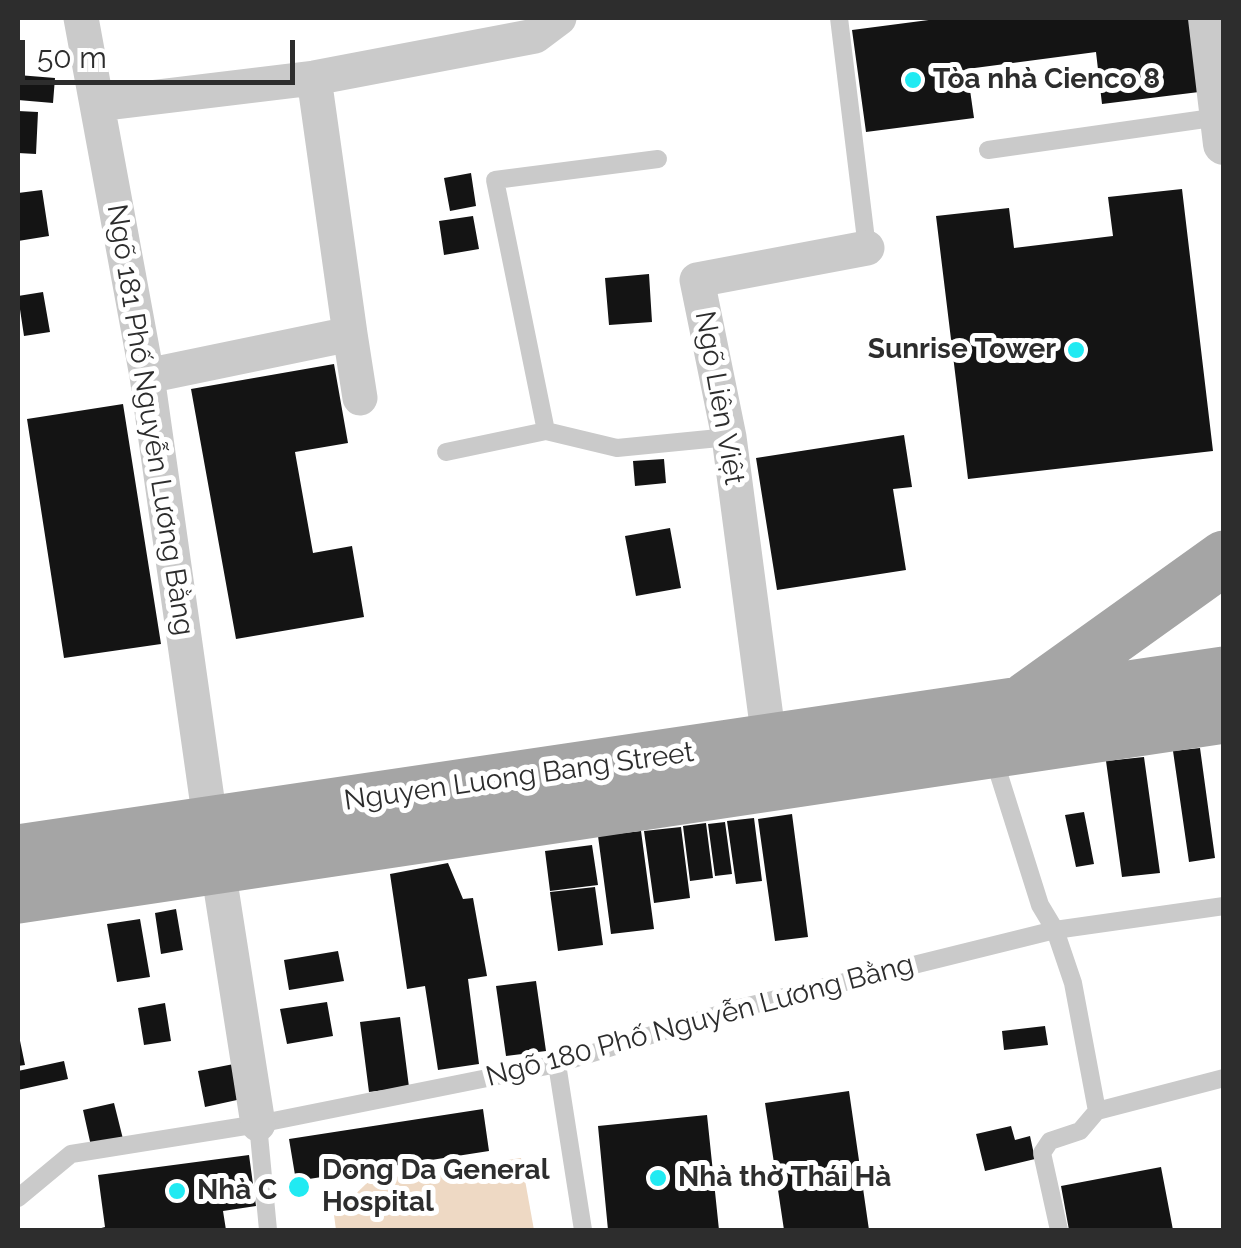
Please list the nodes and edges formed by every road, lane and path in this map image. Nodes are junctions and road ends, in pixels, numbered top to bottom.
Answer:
1 (81, 18) edge
2 (559, 18) edge
3 (838, 18) edge
4 (1209, 18) edge
5 (314, 78) junction
6 (100, 104) junction
7 (1222, 131) edge
8 (988, 150) dead end
9 (658, 159) dead end
10 (867, 248) joint
11 (350, 334) junction
12 (147, 376) junction
13 (360, 398) dead end
14 (546, 431) junction
15 (729, 436) junction
16 (446, 452) dead end
17 (1224, 558) edge
18 (1224, 674) edge
19 (1021, 704) junction
20 (1224, 716) edge
21 (769, 740) junction
22 (992, 751) junction
23 (215, 844) junction
24 (18, 852) edge
25 (18, 896) edge
26 (1224, 906) edge
27 (1055, 930) junction
28 (557, 1064) junction
29 (1224, 1078) edge
30 (1097, 1111) junction
31 (258, 1124) junction
32 (18, 1198) edge
33 (268, 1230) edge
34 (583, 1230) edge
35 (1059, 1230) edge

1 - 6 street, Ngõ 181 Phố Nguyễn Lương Bằng
2 - 5 street
3 - 10 lane, Ngõ Liên Việt
4 - 7 street
5 - 6 street
5 - 11 street
6 - 12 street, Ngõ 181 Phố Nguyễn Lương Bằng
7 - 8 lane
9 - 14 lane
10 - 15 street, Ngõ Liên Việt
11 - 12 street
11 - 13 street
12 - 23 street, Ngõ 181 Phố Nguyễn Lương Bằng
14 - 15 lane
14 - 16 lane
15 - 21 street, Ngõ Liên Việt
17 - 19 main road
18 - 19 main road, Nguyen Luong Bang Street
19 - 21 main road, Nguyen Luong Bang Street
20 - 22 main road, Nguyen Luong Bang Street
21 - 23 main road, Nguyen Luong Bang Street
22 - 23 main road, Nguyen Luong Bang Street
22 - 27 lane
23 - 24 main road, Nguyen Luong Bang Street
23 - 25 main road, Nguyen Luong Bang Street
23 - 31 street
26 - 27 lane, Ngõ 180 Phố Nguyễn Lương Bằng
27 - 28 lane, Ngõ 180 Phố Nguyễn Lương Bằng
27 - 30 lane
28 - 31 lane, Ngõ 180 Phố Nguyễn Lương Bằng
28 - 34 lane
29 - 30 lane
30 - 35 lane
31 - 32 lane, Ngõ 180 Phố Nguyễn Lương Bằng
31 - 33 lane

